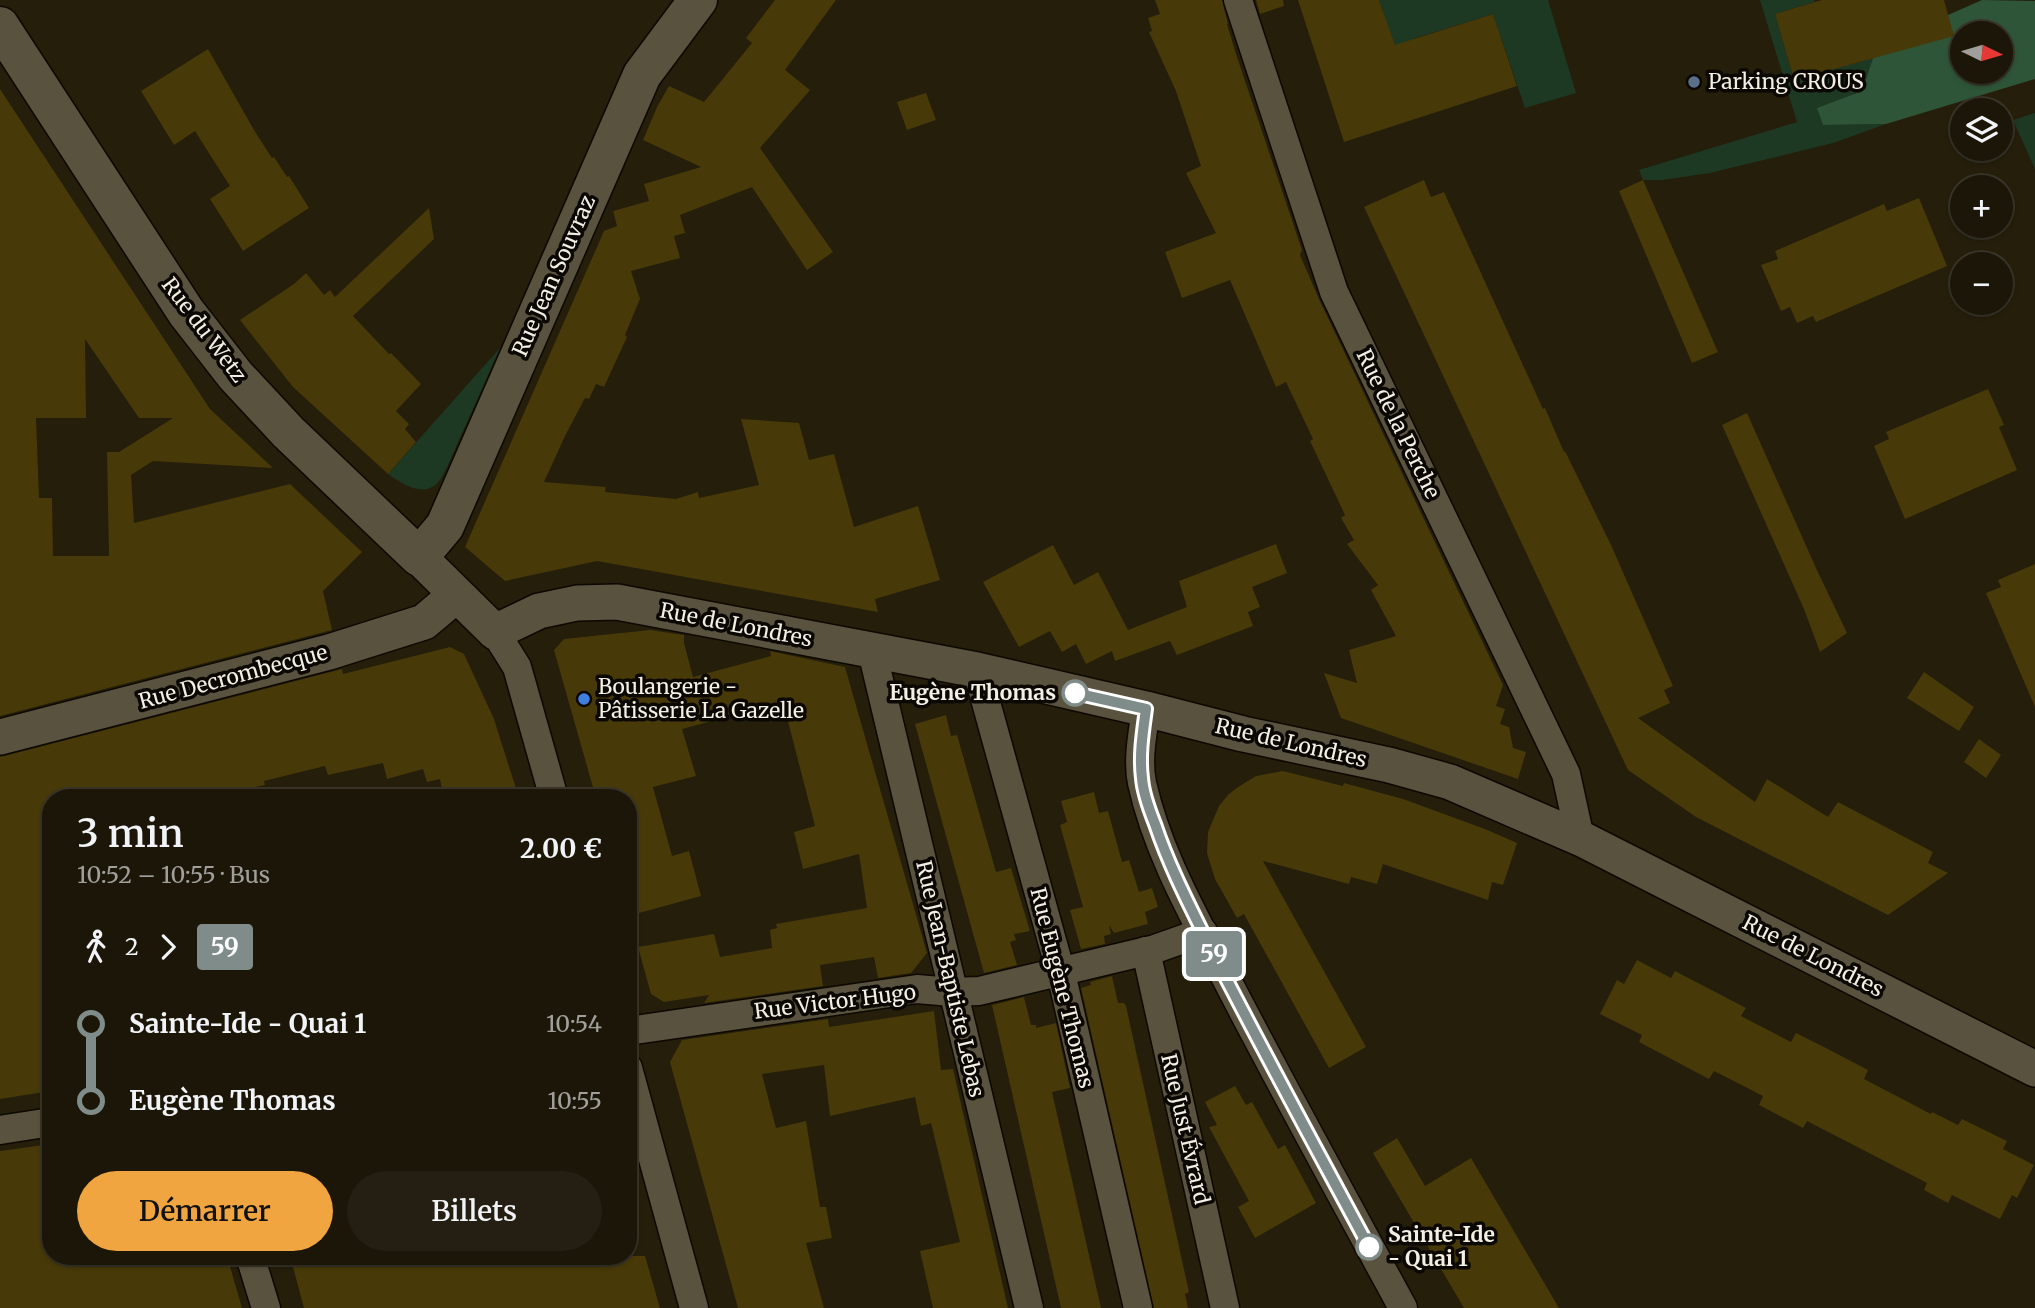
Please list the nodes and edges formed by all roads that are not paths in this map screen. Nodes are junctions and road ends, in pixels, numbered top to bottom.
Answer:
1 (698, 0) edge
2 (1238, 0) edge
3 (0, 26) edge
4 (419, 557) junction
5 (456, 595) junction
6 (495, 632) junction
7 (872, 651) junction
8 (977, 670) junction
9 (1146, 709) junction
10 (0, 737) edge
11 (551, 789) edge
12 (1580, 838) junction
13 (1203, 932) junction
14 (1146, 951) junction
15 (1061, 973) junction
16 (952, 992) junction
17 (637, 1030) edge
18 (2035, 1069) edge
19 (637, 1101) edge
20 (42, 1123) edge
21 (0, 1130) edge
22 (253, 1265) edge
23 (266, 1308) edge
24 (694, 1308) edge
25 (1029, 1308) edge
26 (1138, 1308) edge
27 (1225, 1308) edge
28 (1403, 1308) edge

1 - 4 main road, Rue Jean Souvraz
2 - 12 street, Rue de la Perche
3 - 4 main road, Rue du Wetz
4 - 5 street, Rue du Wetz
5 - 6 street, Rue du Wetz
5 - 10 street, Rue Decrombecque
6 - 7 street, Rue de Londres
6 - 11 street
7 - 8 street, Rue de Londres
7 - 16 street, Rue Jean-Baptiste Lebas
8 - 9 street, Rue de Londres
8 - 15 street, Rue Eugène Thomas
9 - 12 street, Rue de Londres
9 - 13 street
12 - 18 street, Rue de Londres
13 - 14 street, Rue Victor Hugo
13 - 28 street
14 - 15 street, Rue Victor Hugo
14 - 27 street, Rue Just Évrard
15 - 16 street, Rue Victor Hugo
15 - 26 street, Rue Eugène Thomas
16 - 17 street, Rue Victor Hugo
16 - 25 street, Rue Jean-Baptiste Lebas
19 - 24 street
20 - 21 street
22 - 23 street

